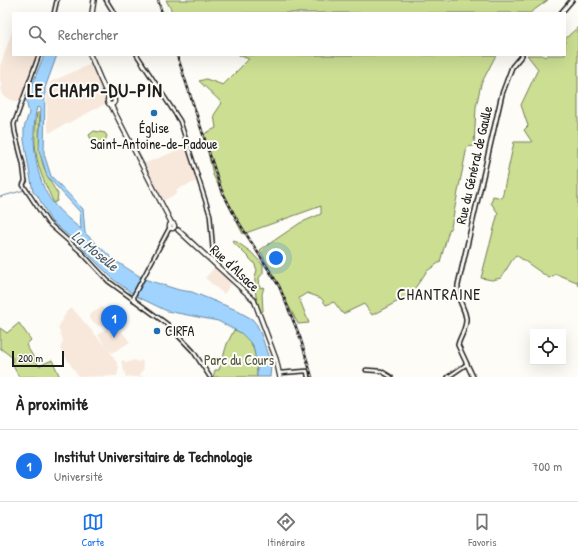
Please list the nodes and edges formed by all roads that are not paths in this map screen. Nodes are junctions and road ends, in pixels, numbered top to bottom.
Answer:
1 (57, 0) edge
2 (94, 0) edge
3 (106, 0) edge
4 (572, 0) edge
5 (54, 12) edge
6 (92, 12) edge
7 (113, 12) edge
8 (562, 12) edge
9 (39, 56) edge
10 (90, 56) edge
11 (137, 56) edge
12 (521, 56) edge
13 (173, 227) junction
14 (214, 263) junction
15 (134, 300) junction
16 (467, 364) junction
17 (366, 370) dead end
18 (280, 375) edge
19 (210, 377) edge
20 (308, 377) edge
21 (391, 377) edge
22 (448, 377) edge
23 (474, 377) edge

1 - 5 street
2 - 6 main road
3 - 7 street
4 - 8 main road
9 - 15 street
10 - 13 main road
11 - 14 street
12 - 16 main road, Rue du Général de Gaulle
13 - 14 main road, Rue d'Alsace
13 - 15 street
14 - 18 main road, Rue d'Alsace
15 - 19 street
16 - 22 street
16 - 23 main road, Rue du Général de Gaulle
17 - 21 street
18 - 20 street

